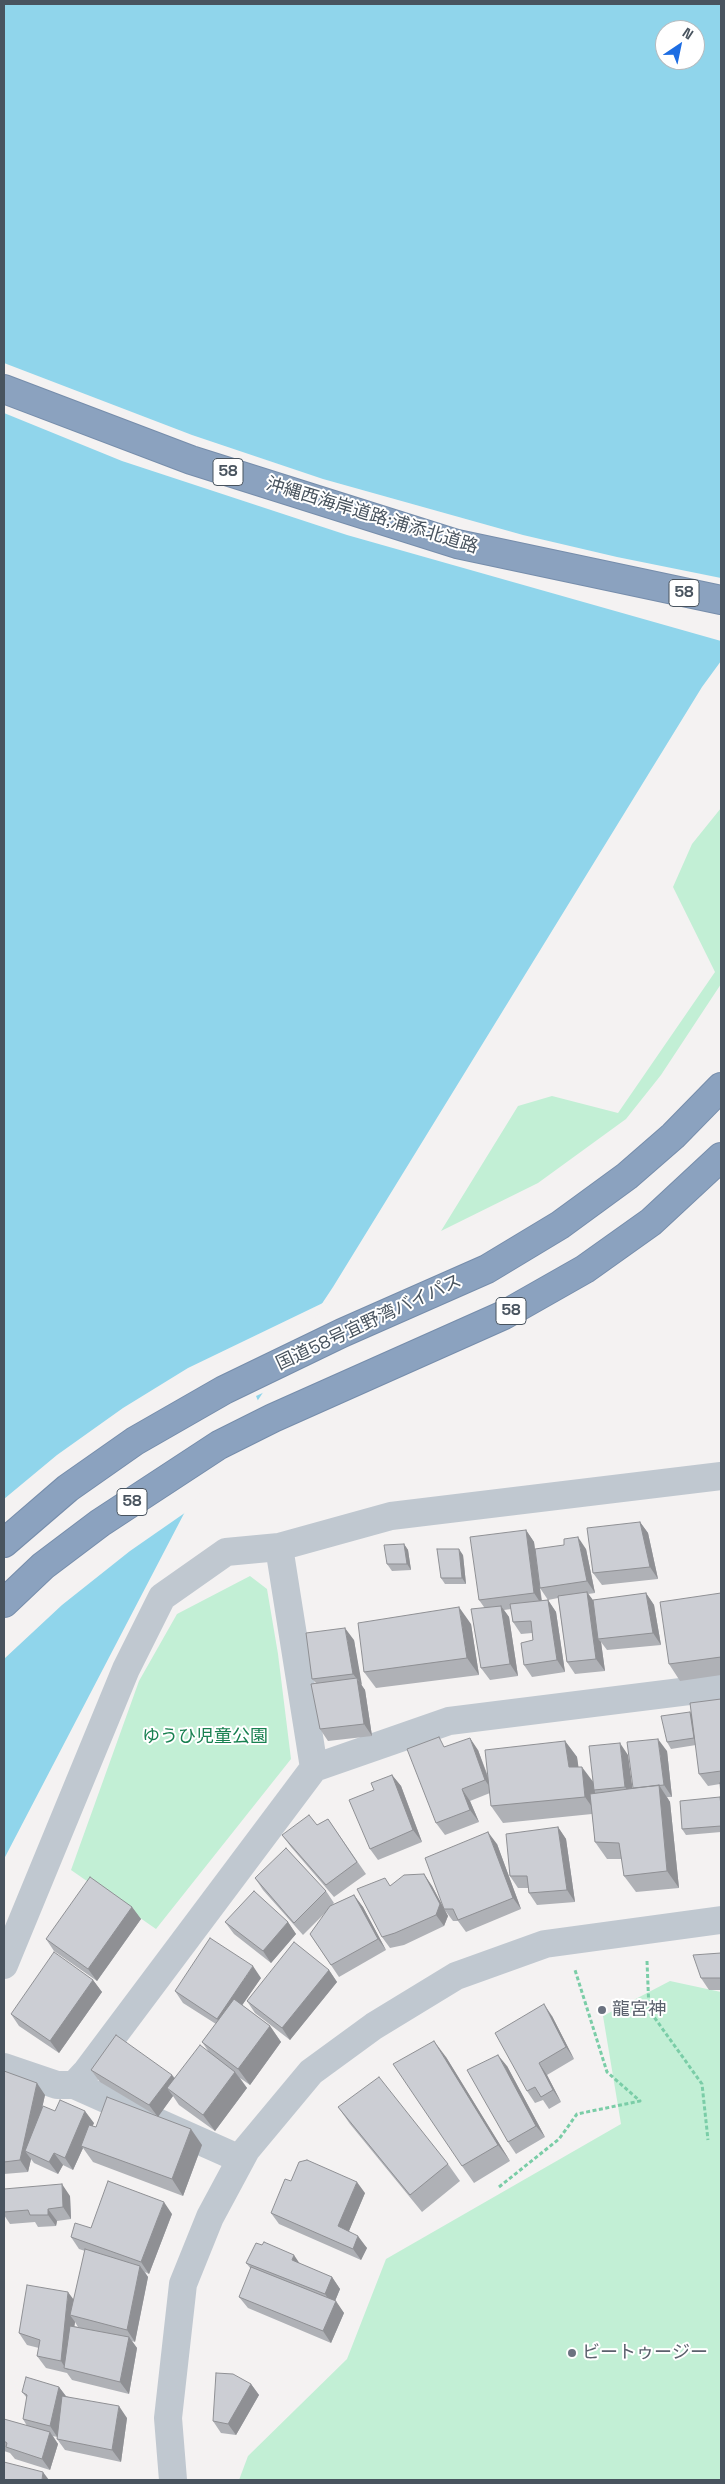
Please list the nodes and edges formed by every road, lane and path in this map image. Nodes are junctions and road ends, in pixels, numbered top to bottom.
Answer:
1 (4, 389) edge
2 (721, 600) edge
3 (721, 1087) edge
4 (721, 1157) edge
5 (721, 1476) edge
6 (4, 1543) edge
7 (279, 1547) junction
8 (4, 1603) edge
9 (721, 1687) edge
10 (314, 1768) junction
11 (721, 1920) edge
12 (647, 1931) junction
13 (567, 1941) junction
14 (4, 1965) edge
15 (4, 2067) edge
16 (74, 2085) junction
17 (708, 2140) dead end
18 (229, 2154) dead end
19 (500, 2187) dead end
20 (173, 2480) edge

1 - 2 highway, 沖縄西海岸道路;浦添北道路 / 58
3 - 6 highway, 国道58号宜野湾バイパス
4 - 8 highway, 58
5 - 7 street
7 - 10 street
7 - 14 street
9 - 10 street
10 - 16 street
11 - 12 street
12 - 13 street
12 - 17 path
13 - 19 path
13 - 20 street
15 - 16 street
16 - 18 street

